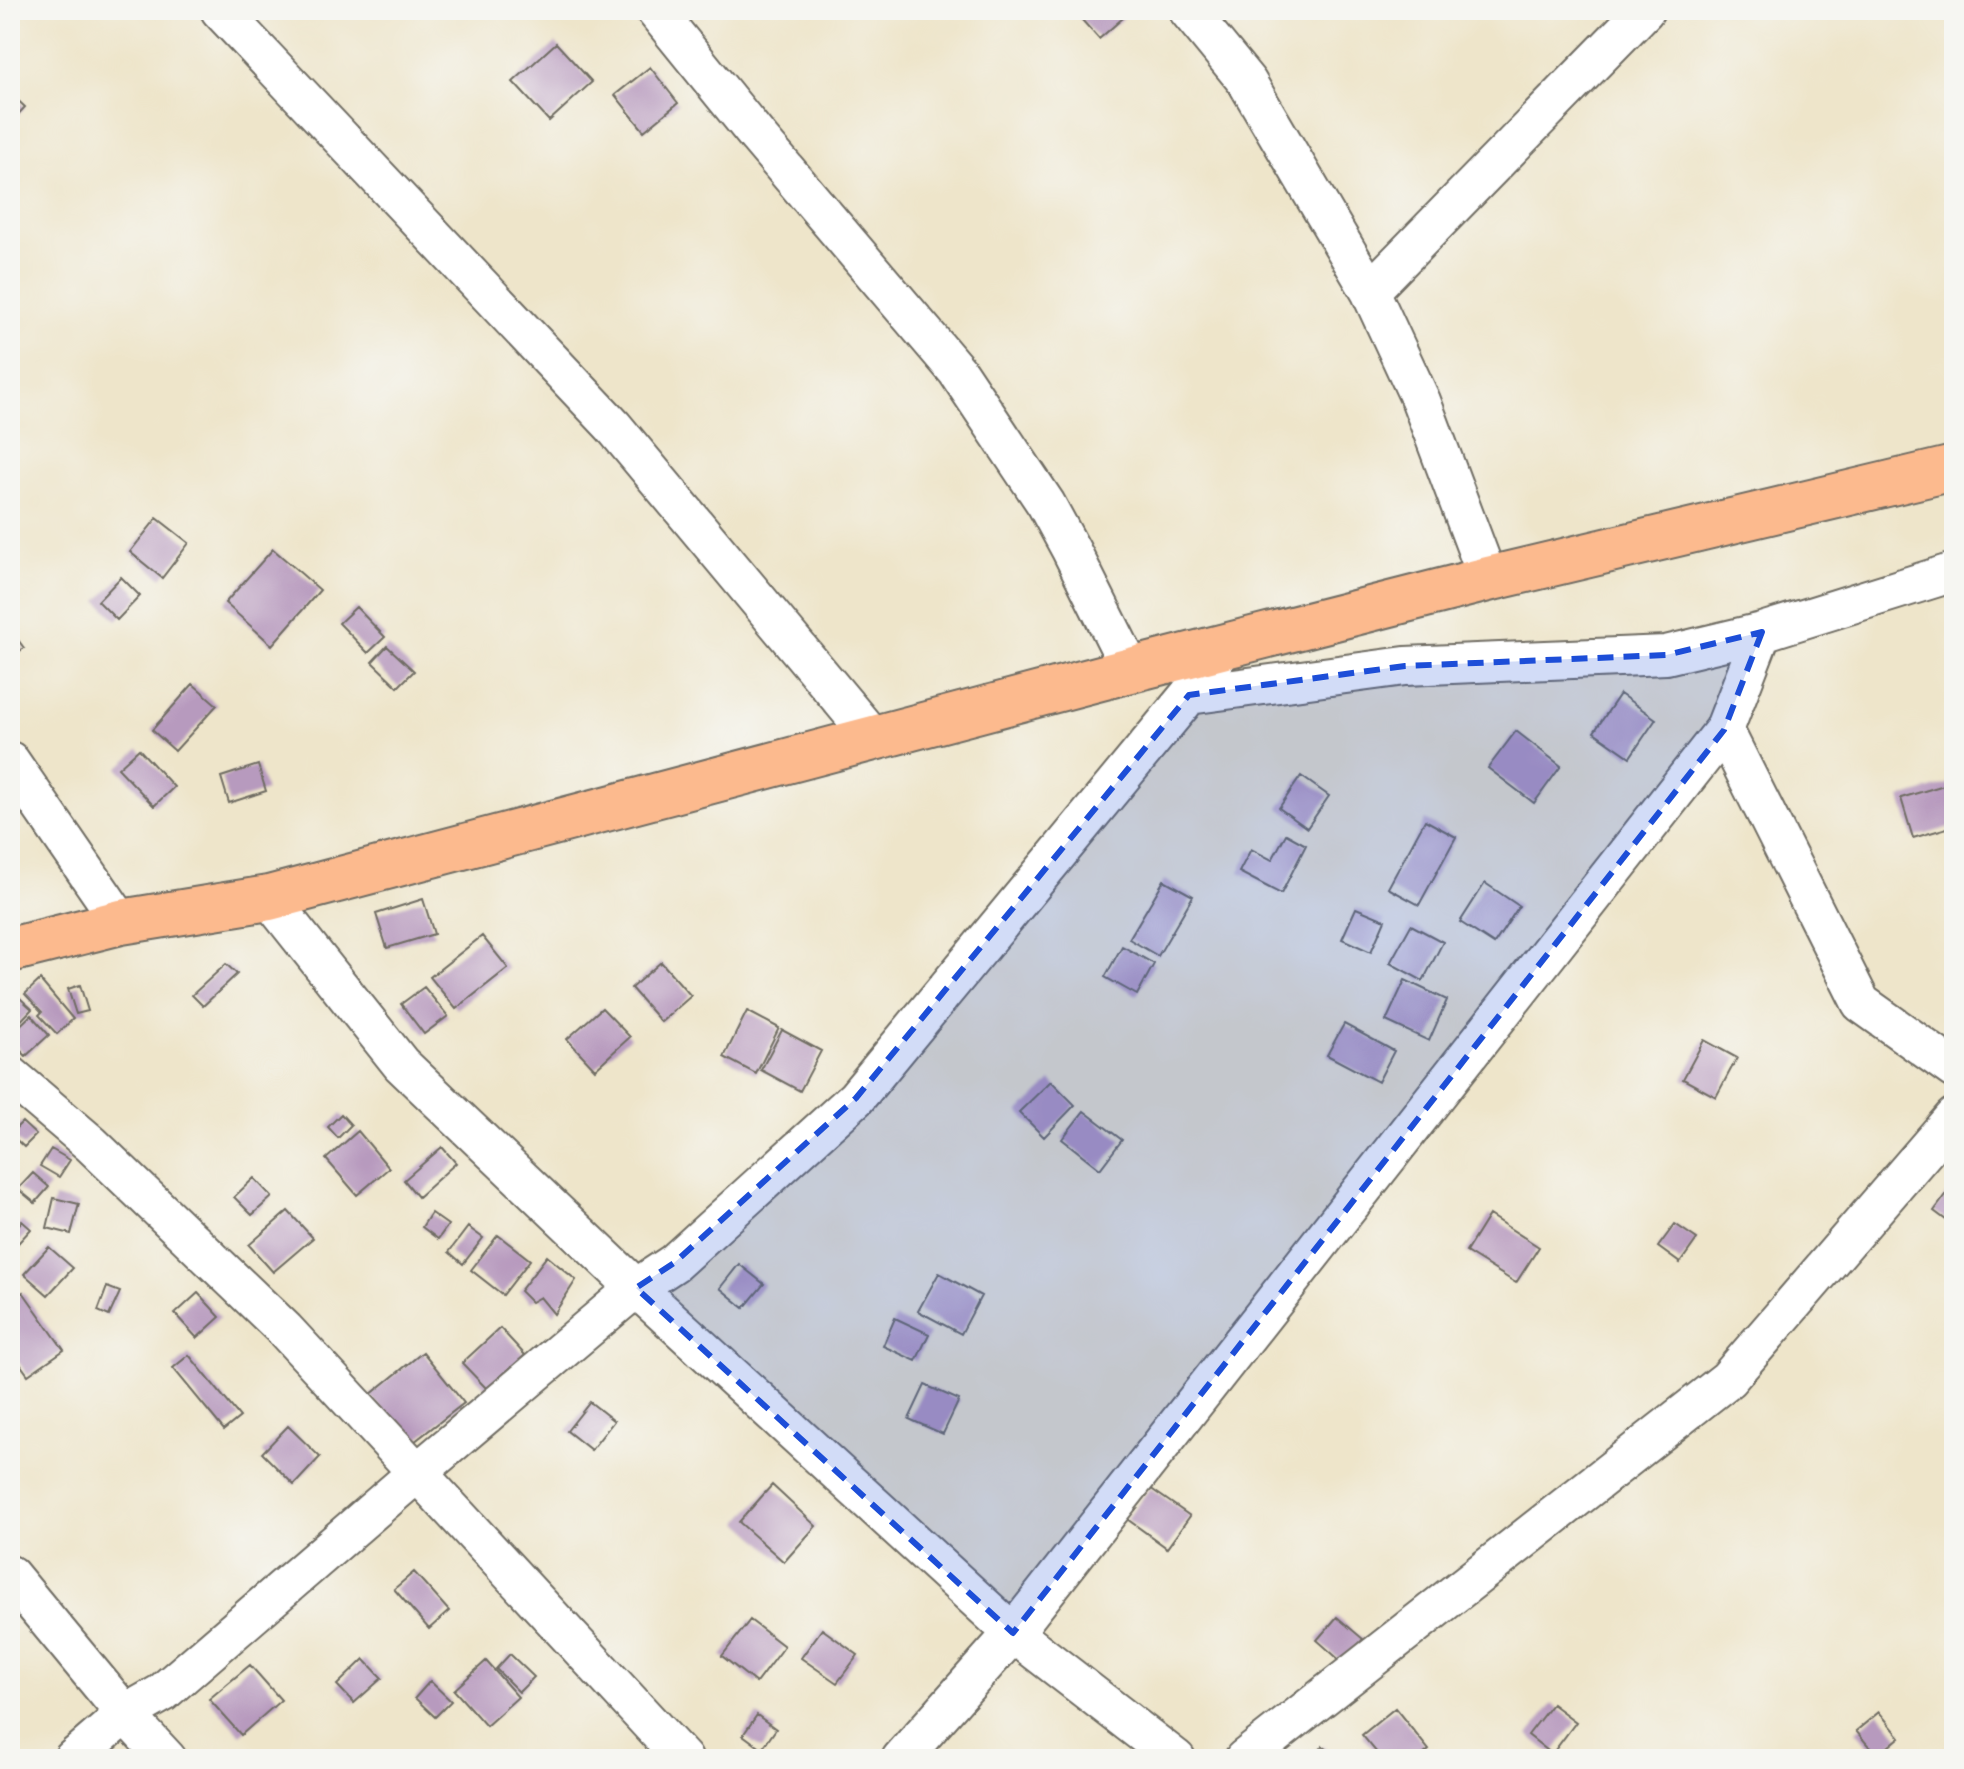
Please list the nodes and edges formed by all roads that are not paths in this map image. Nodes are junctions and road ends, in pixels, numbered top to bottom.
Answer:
1 (220, 10) edge
2 (655, 10) edge
3 (1188, 10) edge
4 (1627, 16) edge
5 (1370, 291) junction
6 (1954, 468) edge
7 (1954, 572) edge
8 (1488, 579) junction
9 (1762, 632) junction
10 (1225, 646) junction
11 (1131, 670) junction
12 (1189, 695) junction
13 (1724, 730) junction
14 (873, 738) junction
15 (10, 761) edge
16 (269, 898) junction
17 (121, 922) junction
18 (10, 950) edge
19 (1954, 1069) edge
20 (10, 1075) edge
21 (1954, 1117) edge
22 (636, 1288) junction
23 (418, 1472) junction
24 (10, 1575) edge
25 (1013, 1633) junction
26 (125, 1714) junction
27 (73, 1759) edge
28 (167, 1759) edge
29 (683, 1759) edge
30 (901, 1759) edge
31 (1176, 1759) edge
32 (1244, 1759) edge

1 - 14 street
2 - 11 street
3 - 5 street
4 - 5 street
5 - 8 street
6 - 8 main road
7 - 9 street
8 - 10 main road
9 - 12 street
9 - 13 street
10 - 11 main road
10 - 12 street
11 - 14 main road
12 - 22 street
13 - 19 street
13 - 25 street
14 - 16 main road
15 - 17 street
16 - 17 main road
16 - 22 street
17 - 18 main road
20 - 23 street
21 - 32 street
22 - 23 street
22 - 25 street
23 - 26 street
23 - 29 street
24 - 26 street
25 - 30 street
25 - 31 street
26 - 27 street
26 - 28 street

